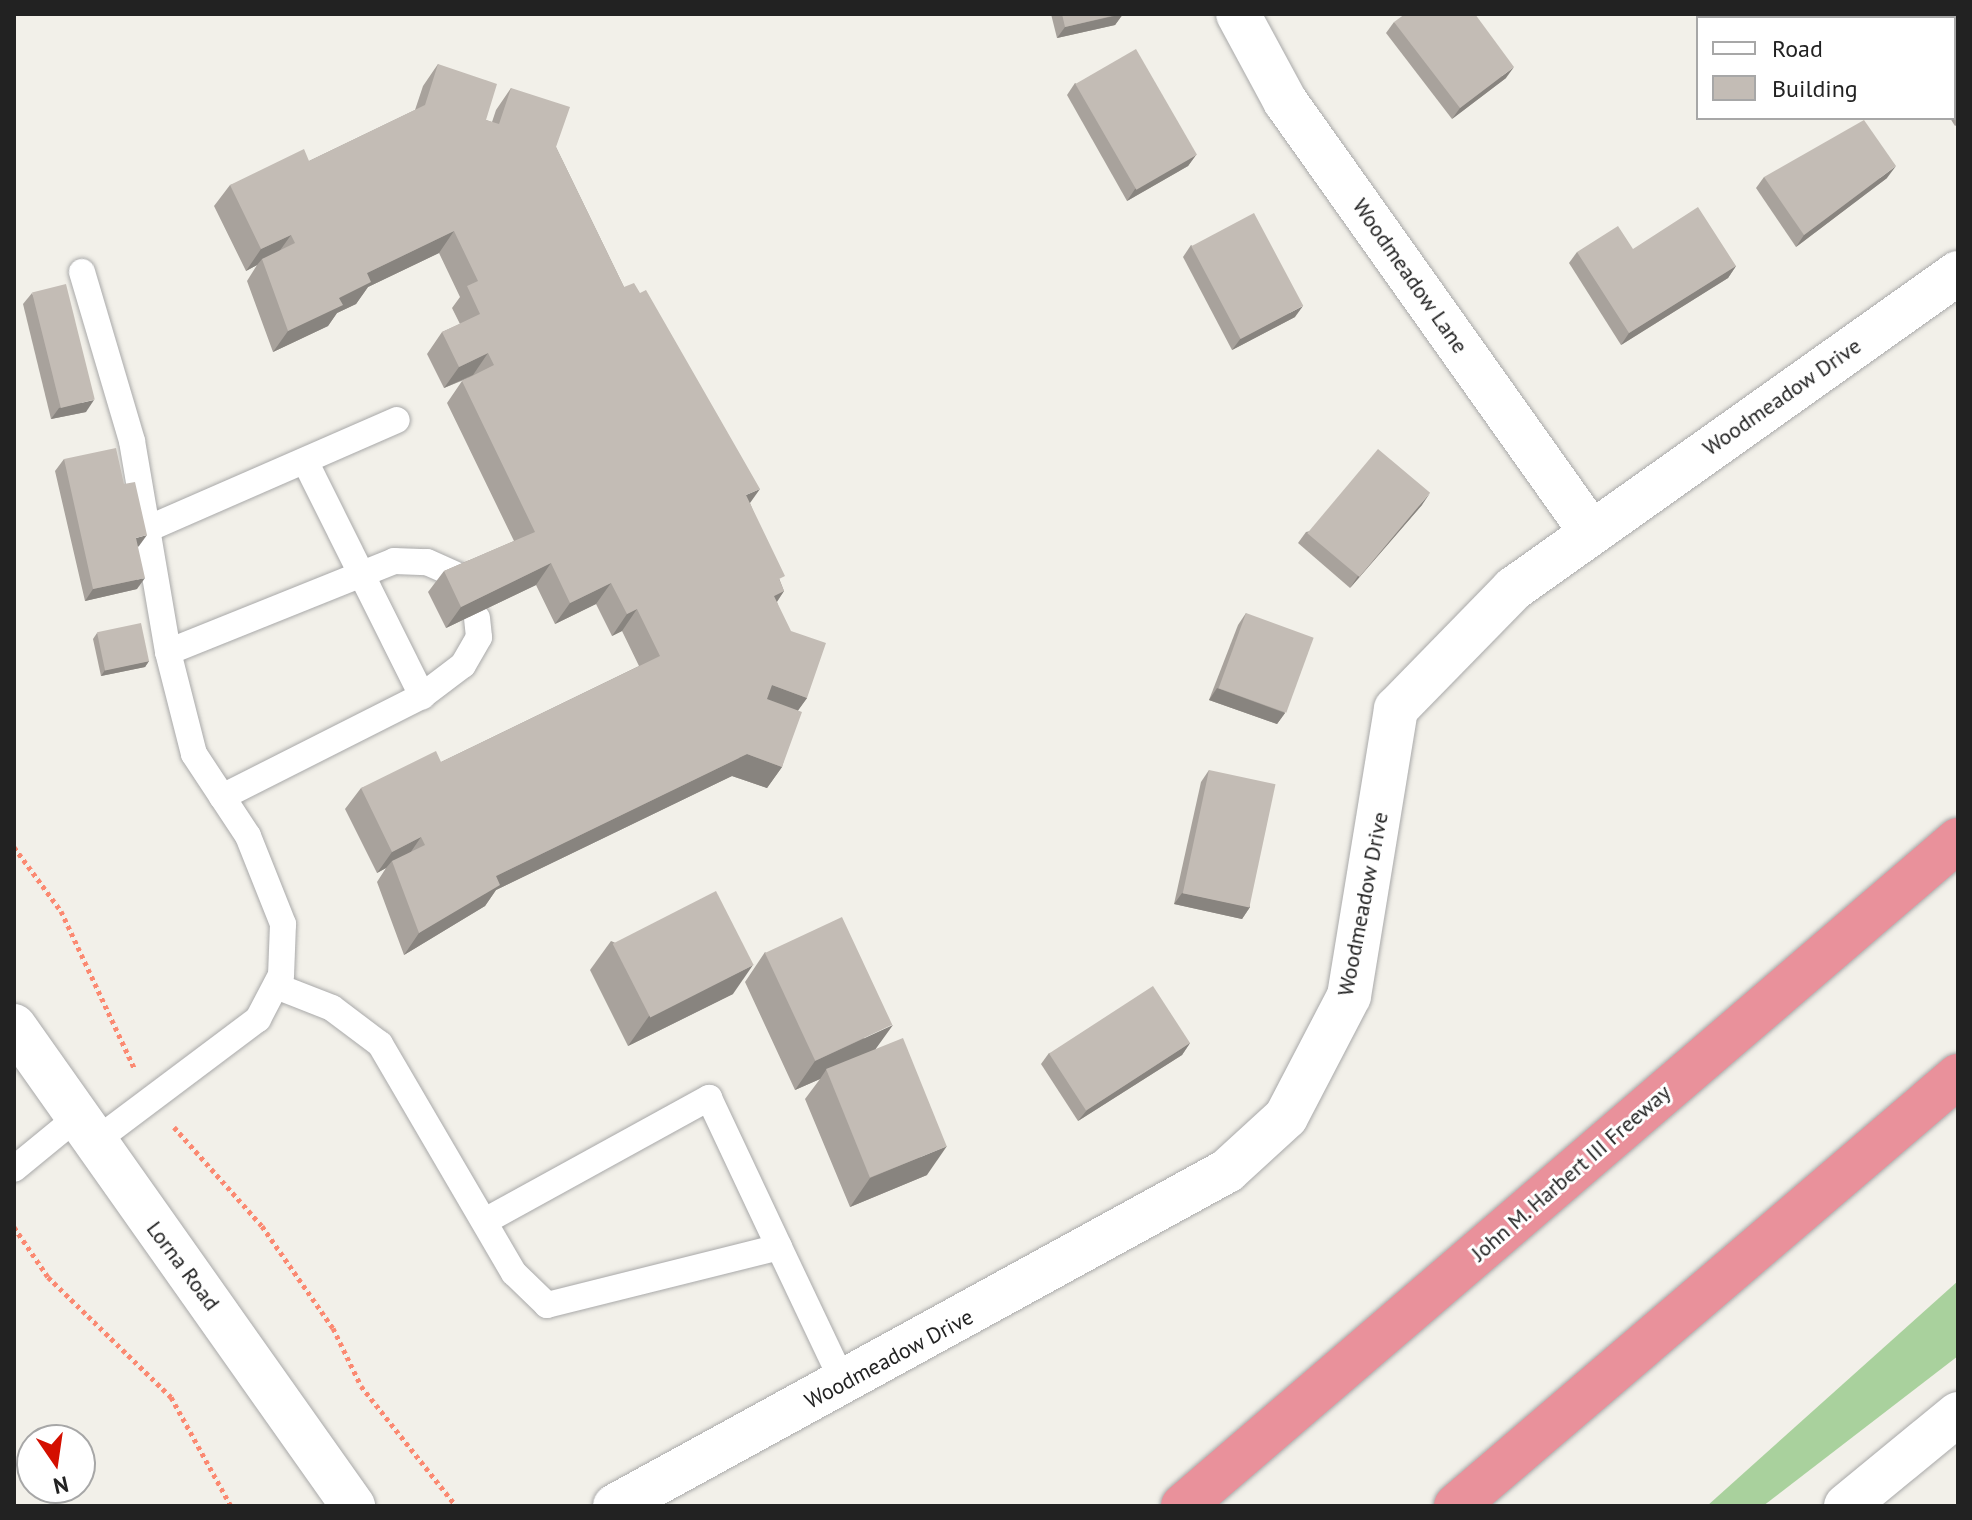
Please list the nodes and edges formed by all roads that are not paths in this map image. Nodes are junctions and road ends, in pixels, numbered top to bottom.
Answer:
1 (1238, 14) edge
2 (82, 272) dead end
3 (1958, 273) edge
4 (397, 420) dead end
5 (305, 461) junction
6 (152, 527) junction
7 (1591, 532) junction
8 (362, 570) junction
9 (460, 577) edge
10 (477, 618) edge
11 (168, 652) junction
12 (422, 696) junction
13 (222, 797) junction
14 (1958, 840) edge
15 (276, 986) junction
16 (14, 1026) edge
17 (1958, 1076) edge
18 (84, 1130) junction
19 (14, 1169) edge
20 (485, 1221) junction
21 (779, 1247) junction
22 (844, 1384) junction
23 (1958, 1414) edge
24 (353, 1506) edge
25 (615, 1506) edge
26 (1183, 1506) edge
27 (1456, 1506) edge
28 (1846, 1506) edge

1 - 7 street, Woodmeadow Lane
2 - 6 lane
3 - 7 street, Woodmeadow Drive
4 - 5 lane
5 - 6 lane
5 - 8 lane
6 - 11 lane
7 - 22 street, Woodmeadow Drive
8 - 9 lane
8 - 11 lane
8 - 12 lane
10 - 12 lane
11 - 13 lane
12 - 13 lane
13 - 15 lane
14 - 26 highway, John M. Harbert III Freeway
15 - 18 lane
15 - 20 lane
16 - 18 street, Lorna Road
17 - 27 highway
18 - 19 lane
18 - 24 street, Lorna Road
20 - 21 lane
20 - 21 lane
21 - 22 lane
22 - 25 street, Woodmeadow Drive
23 - 28 street

